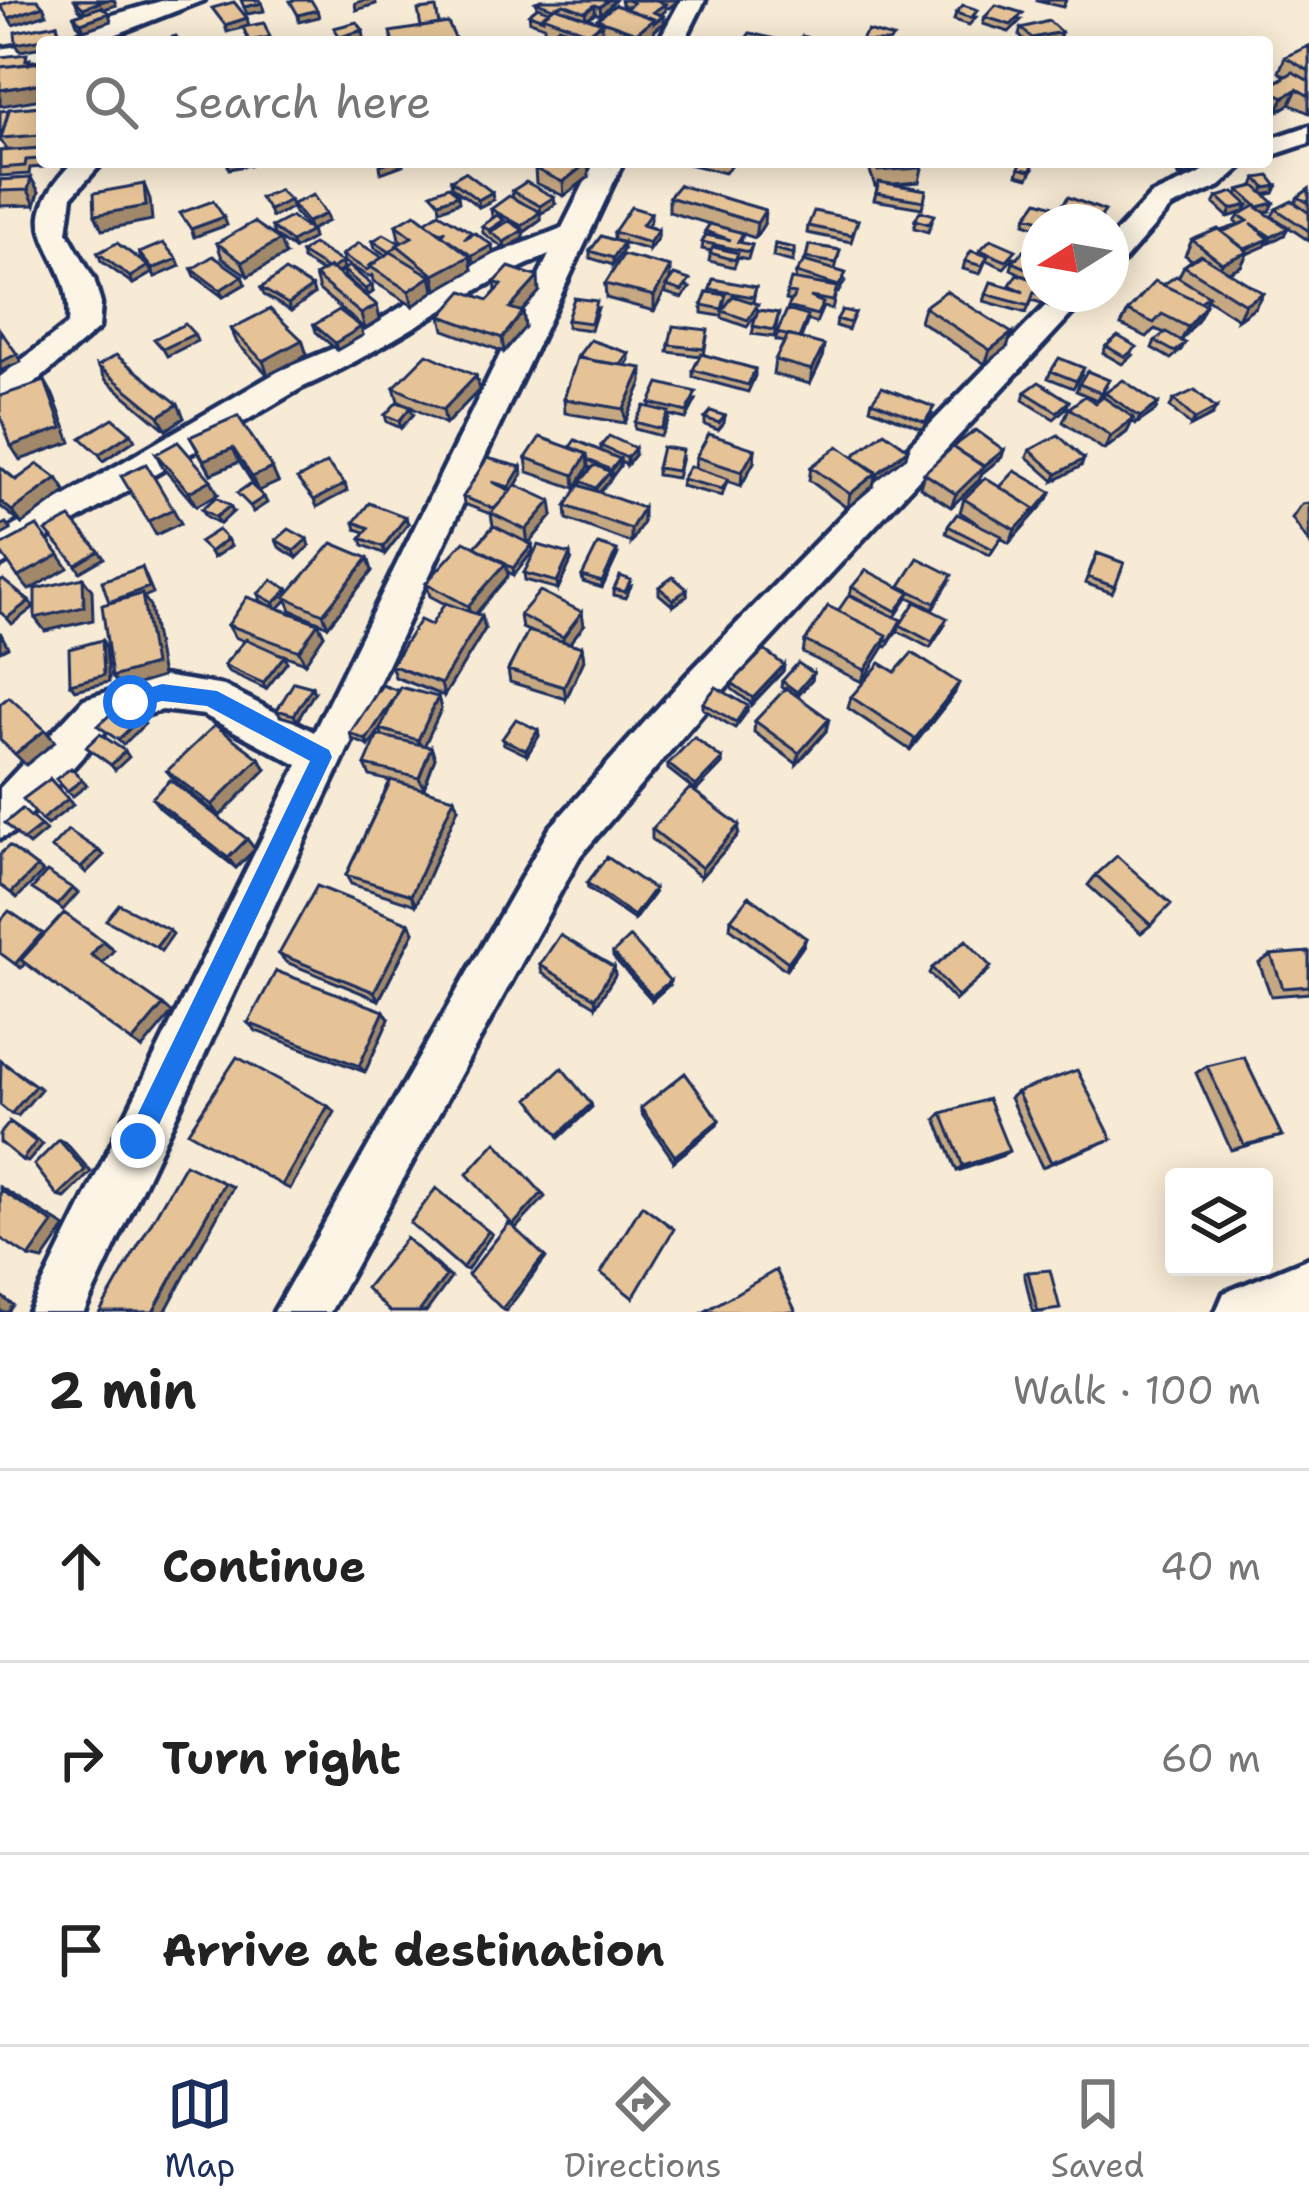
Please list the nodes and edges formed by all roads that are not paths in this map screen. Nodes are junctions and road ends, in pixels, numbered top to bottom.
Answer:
1 (192, 0) edge
2 (693, 0) edge
3 (137, 19) edge
4 (92, 36) edge
5 (674, 36) edge
6 (2, 49) edge
7 (36, 50) edge
8 (1309, 134) edge
9 (1273, 147) edge
10 (82, 168) edge
11 (607, 168) edge
12 (1225, 168) edge
13 (572, 235) junction
14 (1129, 236) edge
15 (1058, 312) edge
16 (0, 395) edge
17 (0, 552) edge
18 (322, 757) junction
19 (0, 818) edge
20 (1309, 1285) edge
21 (56, 1312) edge
22 (301, 1312) edge
23 (1243, 1312) edge

1 - 3 street
2 - 5 street
3 - 4 street
6 - 7 street
8 - 9 street
10 - 16 street
11 - 13 street
12 - 14 street
13 - 17 street
13 - 18 street
15 - 22 street
18 - 19 street
18 - 21 street
20 - 23 street

